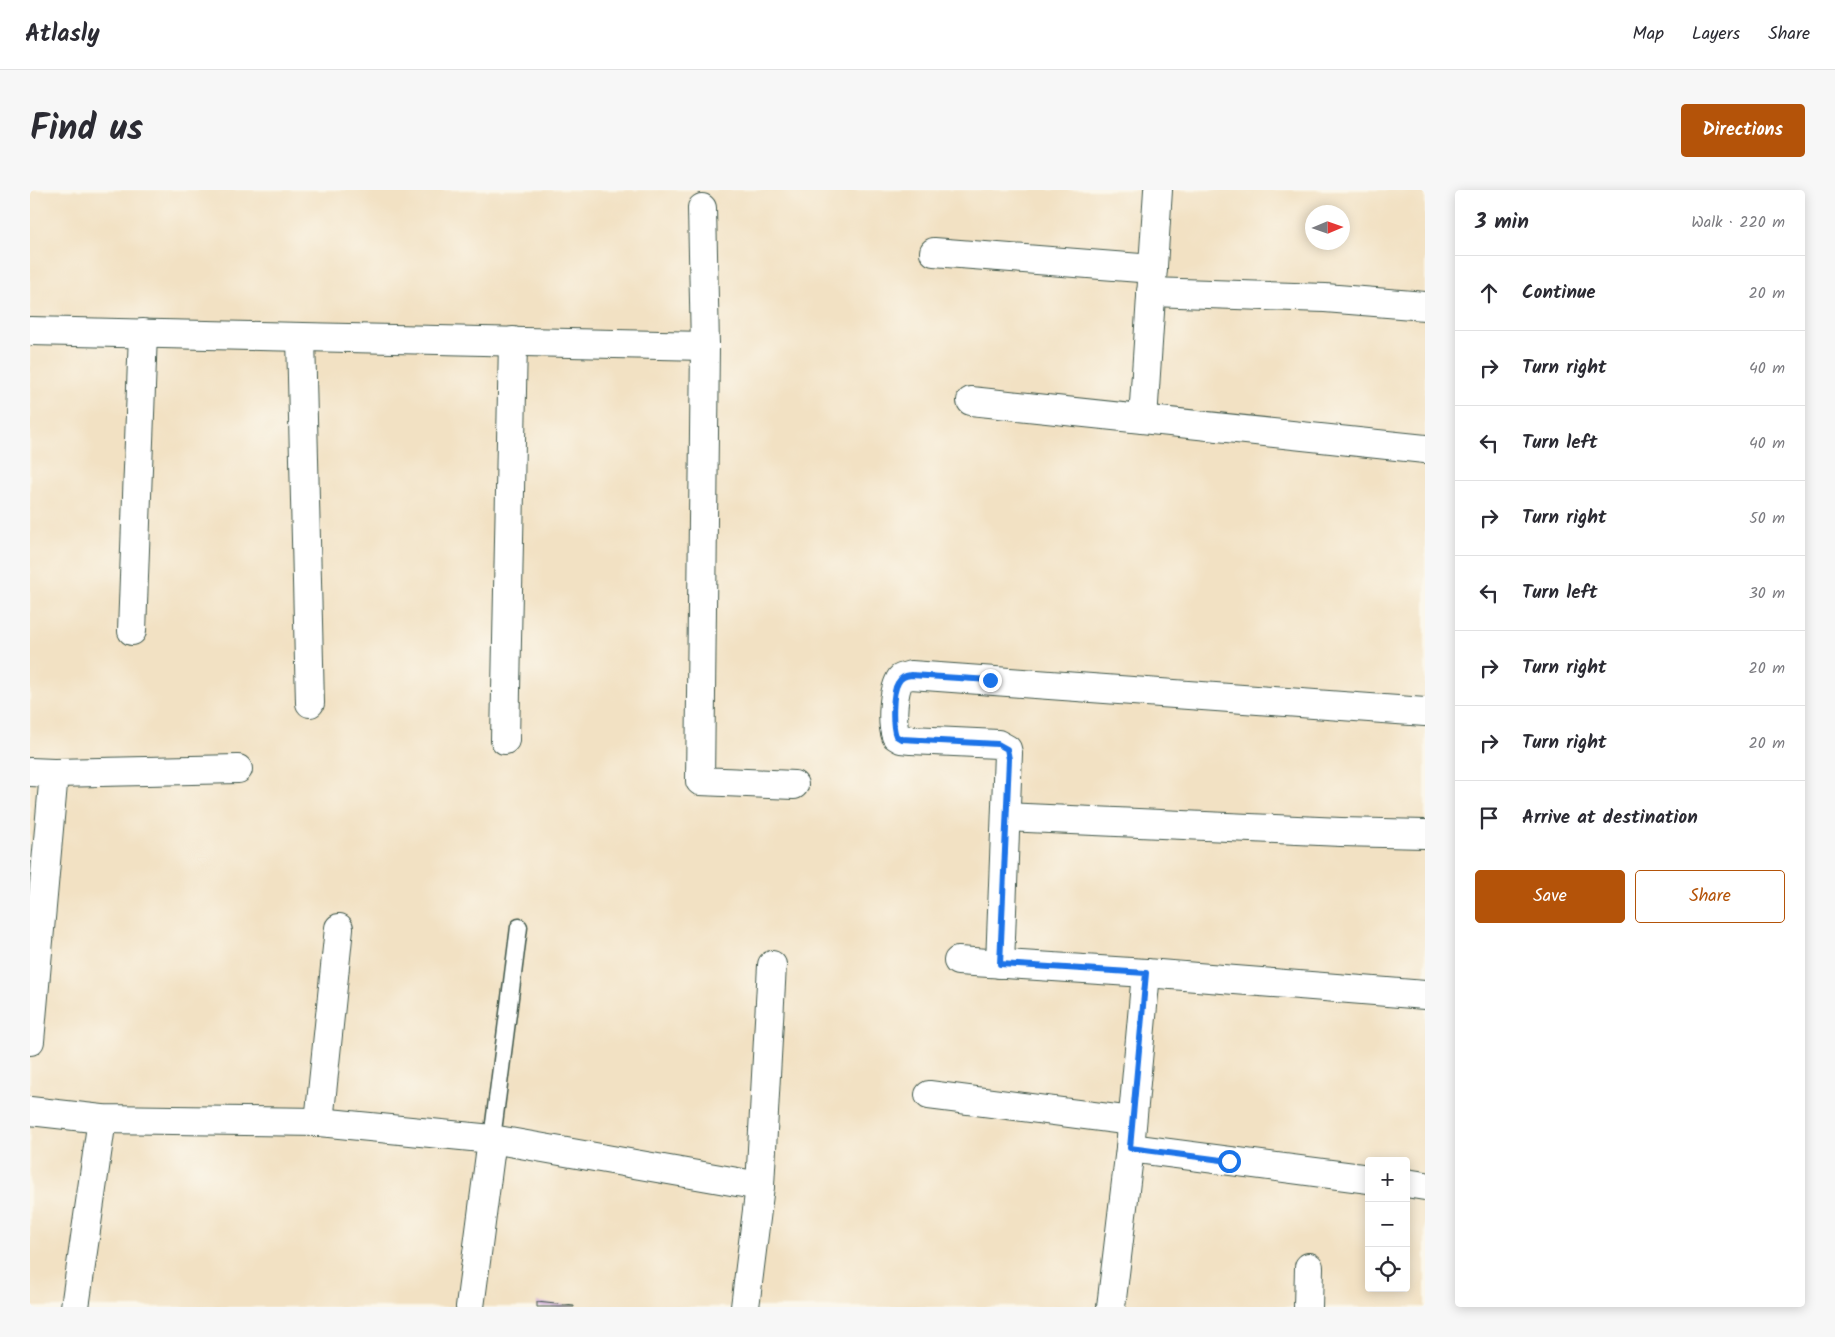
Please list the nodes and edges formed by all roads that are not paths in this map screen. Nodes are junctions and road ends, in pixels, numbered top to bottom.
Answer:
1 (1158, 190) edge
2 (702, 208) dead end
3 (934, 252) dead end
4 (1152, 281) junction
5 (1425, 306) edge
6 (30, 331) edge
7 (142, 333) junction
8 (301, 337) junction
9 (513, 341) junction
10 (705, 346) junction
11 (971, 401) dead end
12 (1144, 419) junction
13 (1425, 450) edge
14 (132, 631) dead end
15 (310, 703) dead end
16 (1425, 712) edge
17 (505, 740) dead end
18 (238, 769) dead end
19 (42, 772) edge
20 (794, 785) dead end
21 (1006, 817) junction
22 (1425, 834) edge
23 (519, 927) dead end
24 (340, 928) dead end
25 (958, 961) dead end
26 (1000, 964) junction
27 (772, 966) dead end
28 (1146, 973) junction
29 (1425, 995) edge
30 (30, 1041) edge
31 (929, 1095) dead end
32 (30, 1112) edge
33 (102, 1119) junction
34 (1132, 1121) junction
35 (319, 1122) junction
36 (492, 1139) junction
37 (1130, 1148) junction
38 (1365, 1178) edge
39 (1410, 1184) edge
40 (760, 1186) junction
41 (1425, 1186) edge
42 (1309, 1267) dead end
43 (75, 1307) edge
44 (470, 1307) edge
45 (745, 1307) edge
46 (1111, 1307) edge
47 (1308, 1307) edge

1 - 4 street
2 - 10 street
3 - 4 street
4 - 5 street
4 - 12 street
6 - 7 street
7 - 8 street
7 - 14 street
8 - 9 street
8 - 15 street
9 - 10 street
9 - 17 street
10 - 20 street
11 - 12 street
12 - 13 street
16 - 21 street
18 - 19 street
19 - 30 street
21 - 22 street
21 - 26 street
23 - 36 lane
24 - 35 street
25 - 26 street
26 - 28 street
27 - 40 street
28 - 29 street
28 - 34 street
31 - 34 street
32 - 33 street
33 - 35 street
33 - 43 street
34 - 37 street
35 - 36 street
36 - 40 street
36 - 44 street
37 - 38 street
37 - 46 street
39 - 41 street
40 - 45 street
42 - 47 street

